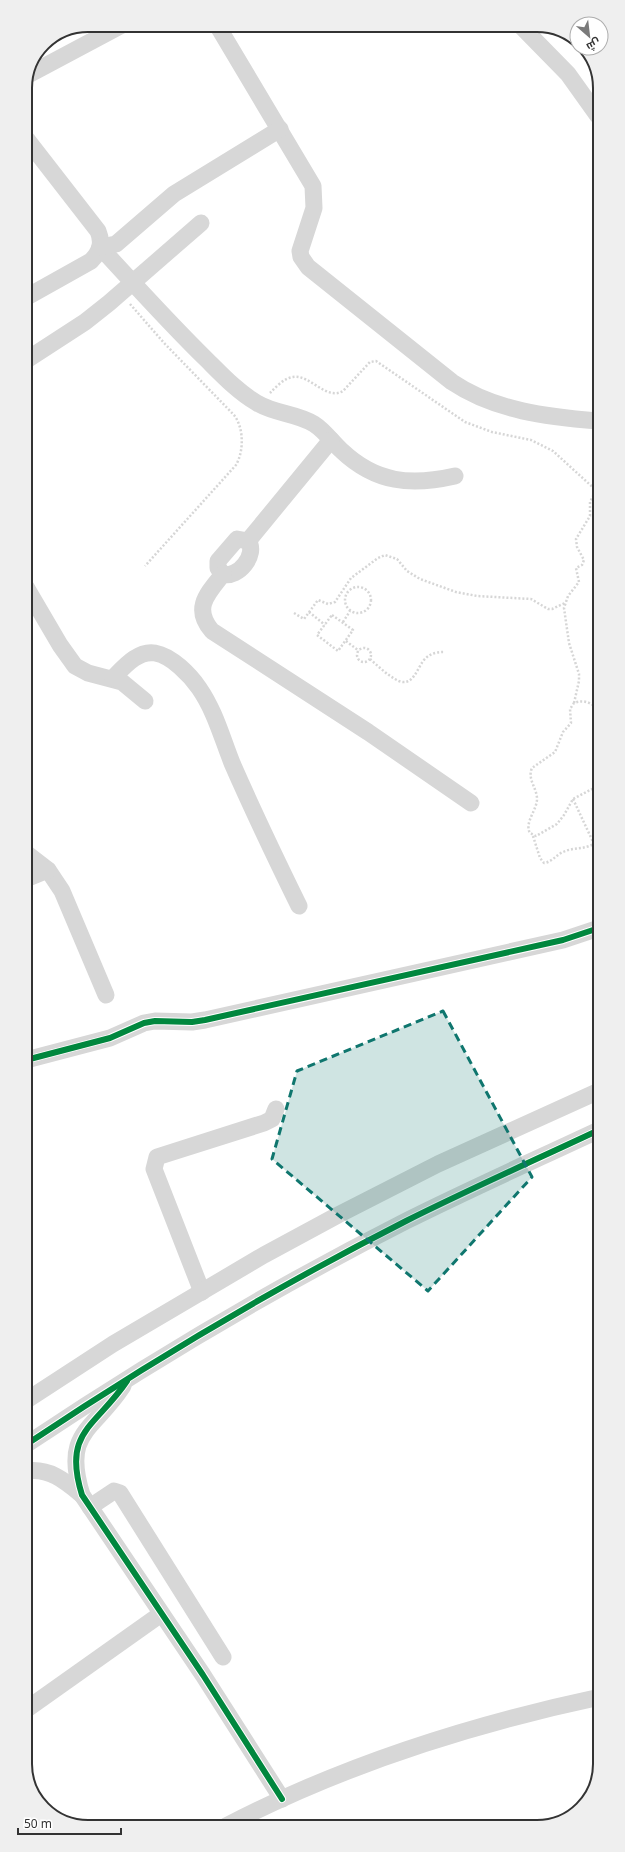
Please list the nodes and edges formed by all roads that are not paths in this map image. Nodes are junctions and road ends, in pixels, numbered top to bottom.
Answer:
1 (109, 32) edge
2 (221, 32) edge
3 (527, 32) edge
4 (35, 72) edge
5 (593, 109) edge
6 (280, 129) junction
7 (32, 147) edge
8 (201, 223) dead end
9 (100, 247) junction
10 (127, 289) junction
11 (32, 294) edge
12 (32, 356) edge
13 (593, 420) edge
14 (332, 440) junction
15 (455, 476) dead end
16 (32, 597) edge
17 (113, 678) junction
18 (146, 701) dead end
19 (471, 804) dead end
20 (32, 858) edge
21 (48, 870) junction
22 (32, 877) edge
23 (299, 906) dead end
24 (593, 930) edge
25 (106, 995) dead end
26 (32, 1058) edge
27 (593, 1094) edge
28 (276, 1109) dead end
29 (593, 1133) edge
30 (202, 1292) junction
31 (129, 1378) junction
32 (32, 1397) edge
33 (32, 1441) edge
34 (32, 1471) edge
35 (86, 1501) junction
36 (161, 1614) junction
37 (223, 1657) dead end
38 (593, 1699) edge
39 (32, 1705) edge
40 (282, 1799) junction
41 (238, 1820) edge

1 - 4 street
2 - 6 street
3 - 5 street
6 - 9 street
6 - 13 street
7 - 9 street
8 - 10 street
9 - 10 street
9 - 11 street
10 - 12 street
10 - 14 street
14 - 15 street
14 - 19 street
16 - 17 street
17 - 18 street
17 - 23 street
20 - 21 street
21 - 22 street
21 - 25 street
24 - 26 street
27 - 30 street
28 - 30 street
29 - 31 street
30 - 32 street
31 - 33 street
31 - 35 street
34 - 35 street
35 - 36 street
35 - 37 street
36 - 39 street
36 - 40 street
38 - 40 street
40 - 41 street

